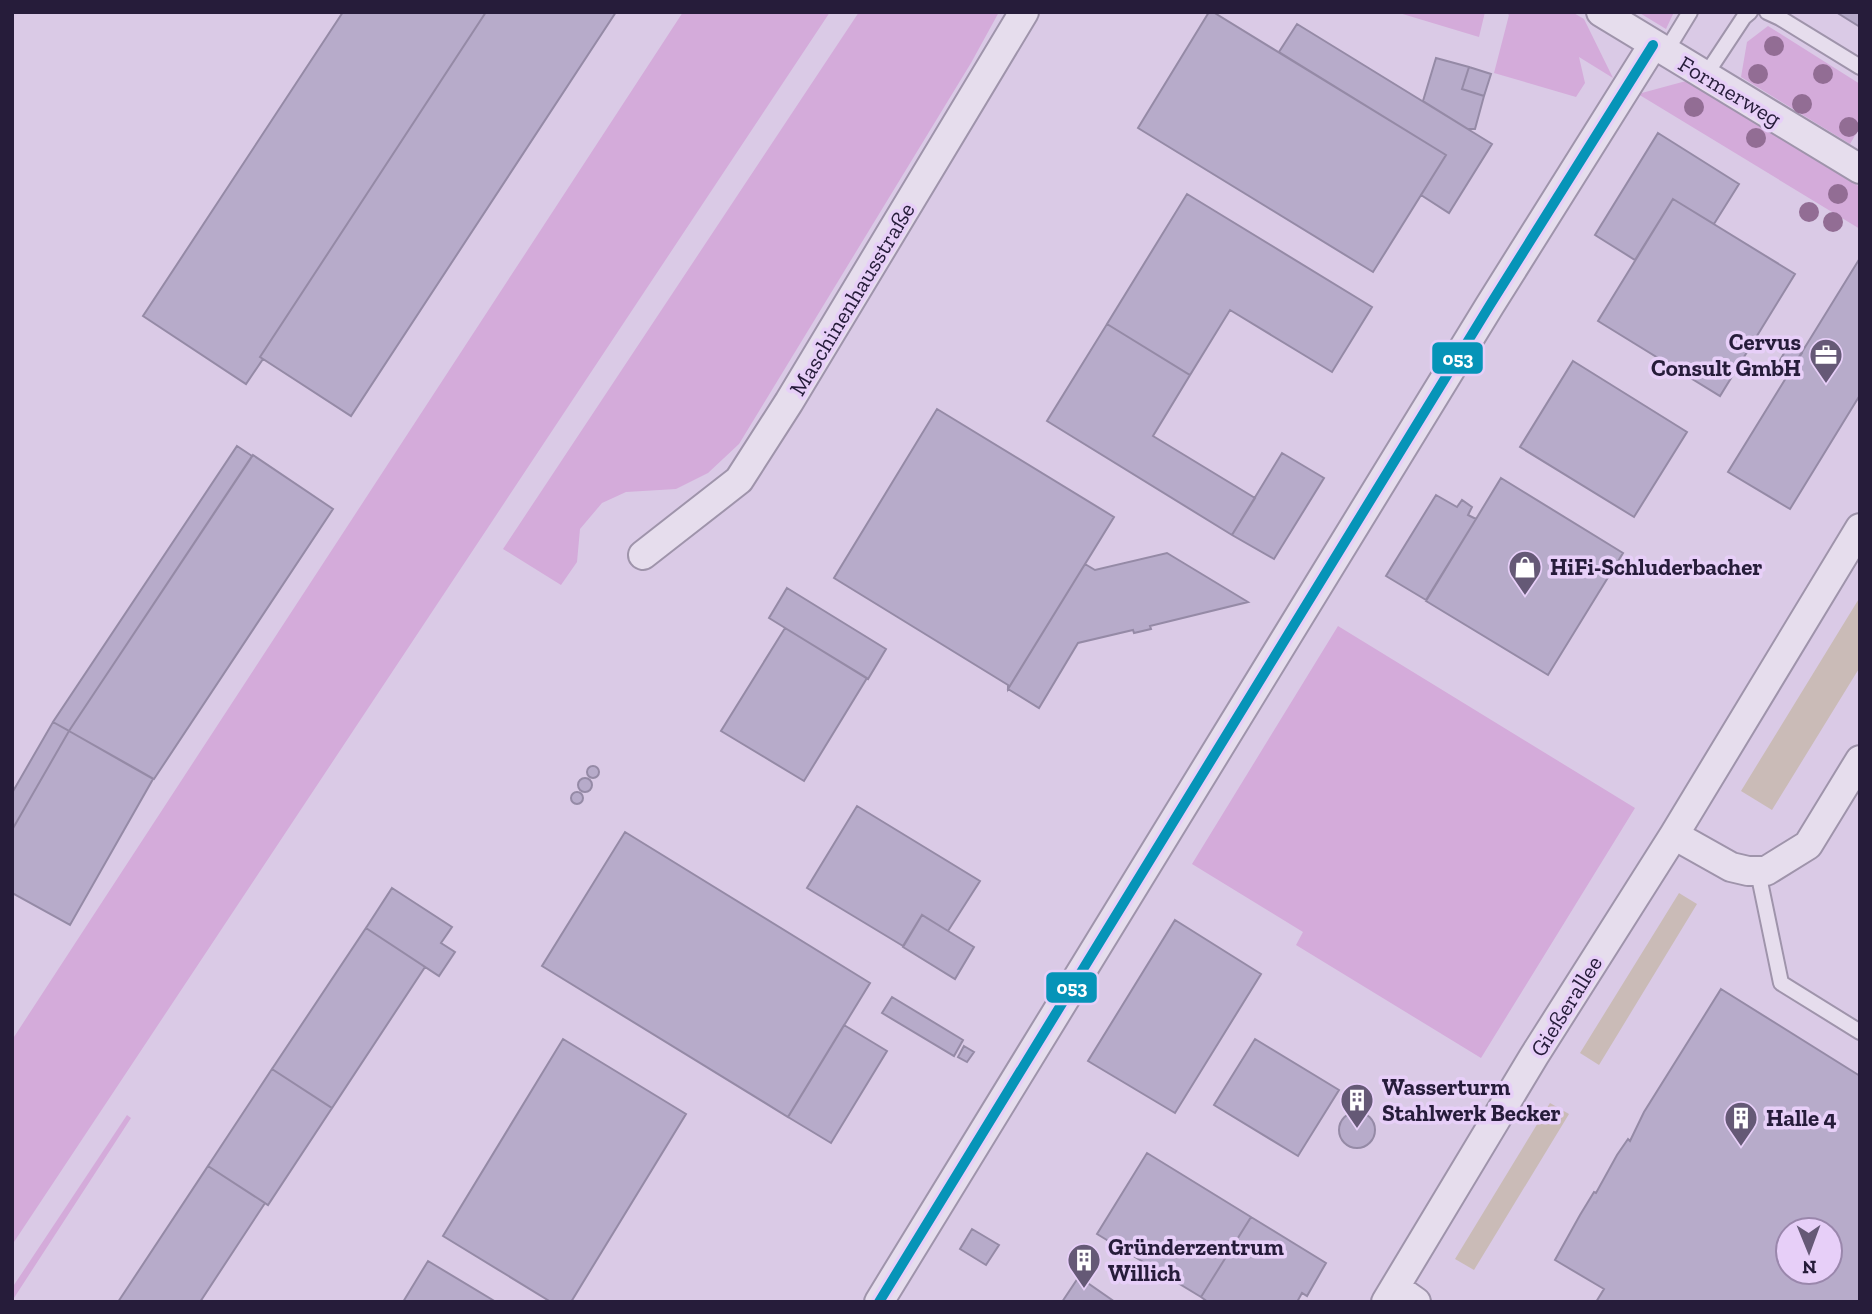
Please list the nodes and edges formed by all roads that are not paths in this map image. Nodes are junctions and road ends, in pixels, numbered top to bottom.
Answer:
1 (1024, 12) edge
2 (1601, 12) edge
3 (1690, 12) edge
4 (1750, 12) edge
5 (1767, 12) edge
6 (1659, 49) junction
7 (1860, 67) edge
8 (1705, 76) junction
9 (1860, 169) edge
10 (1860, 528) edge
11 (643, 555) dead end
12 (1860, 761) edge
13 (1674, 835) junction
14 (1758, 872) junction
15 (1860, 1032) edge
16 (1399, 1297) edge
17 (879, 1302) edge

1 - 11 street, Maschinenhausstraße
2 - 6 street, Formerweg
3 - 6 lane
4 - 8 lane
5 - 7 lane
6 - 8 street, Formerweg
6 - 17 street
8 - 9 street, Formerweg
10 - 13 street, Gießerallee
12 - 14 street
13 - 14 street
13 - 16 street, Gießerallee
14 - 15 lane

